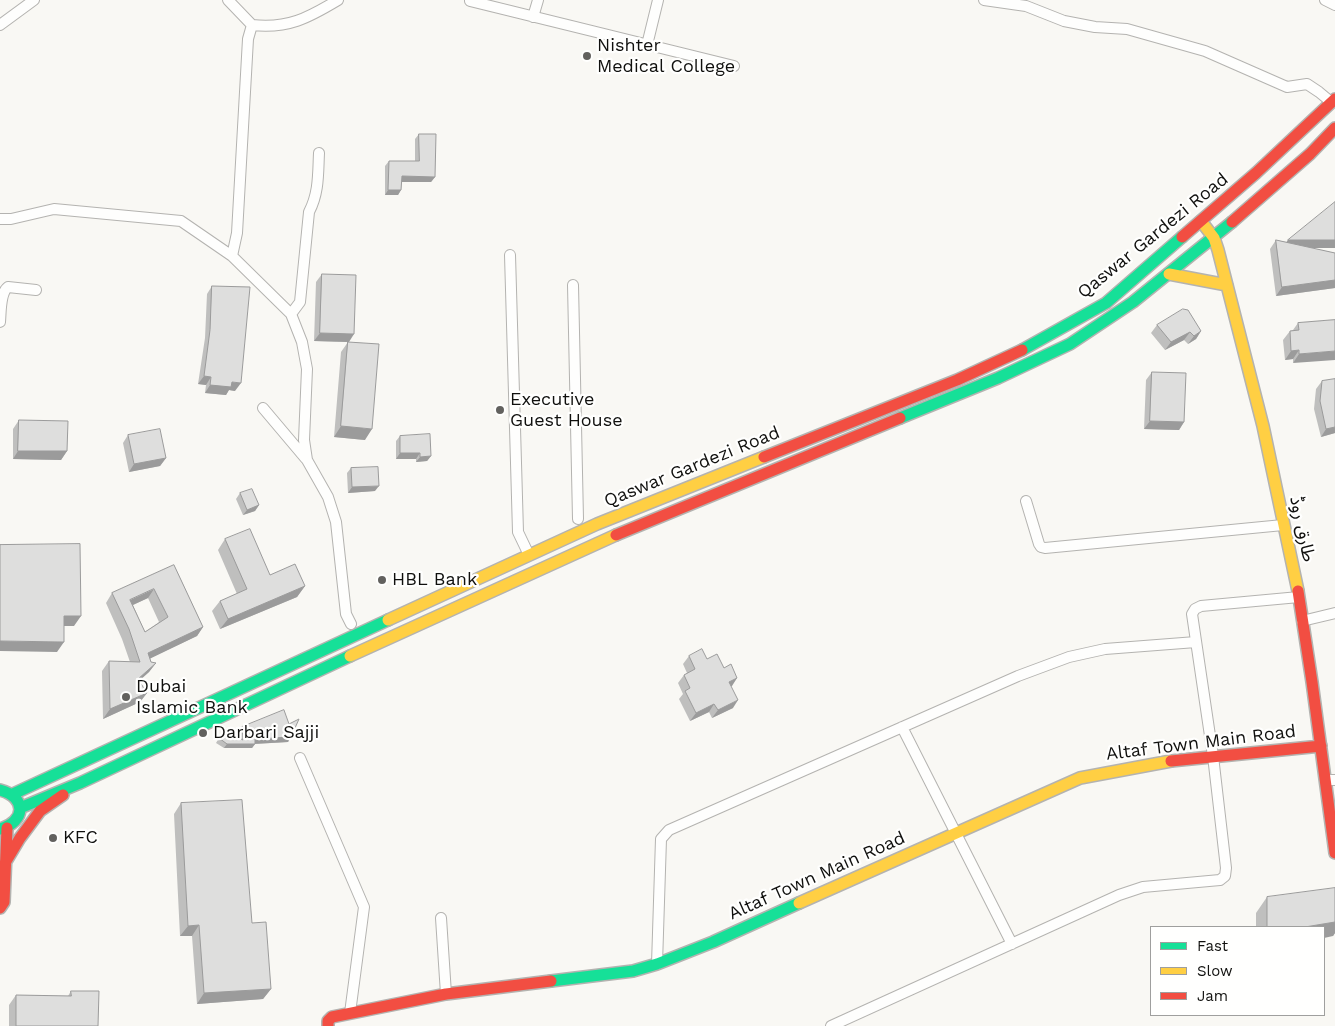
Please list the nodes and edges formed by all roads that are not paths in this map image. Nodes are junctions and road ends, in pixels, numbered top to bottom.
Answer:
1 (34, 0) edge
2 (228, 0) edge
3 (338, 0) edge
4 (538, 0) edge
5 (658, 0) edge
6 (984, 0) edge
7 (1325, 0) edge
8 (470, 1) dead end
9 (1335, 5) edge
10 (533, 17) junction
11 (0, 25) edge
12 (252, 25) junction
13 (647, 45) junction
14 (734, 66) dead end
15 (1333, 100) edge
16 (1335, 128) edge
17 (319, 153) dead end
18 (0, 219) edge
19 (1201, 221) junction
20 (1214, 238) junction
21 (510, 255) dead end
22 (232, 256) junction
23 (1169, 274) junction
24 (573, 285) dead end
25 (1227, 285) junction
26 (36, 290) dead end
27 (291, 314) junction
28 (0, 322) edge
29 (263, 408) dead end
30 (306, 460) junction
31 (1026, 501) dead end
32 (578, 519) dead end
33 (1283, 525) junction
34 (529, 555) junction
35 (1299, 597) junction
36 (1335, 613) edge
37 (1302, 621) junction
38 (351, 624) dead end
39 (1196, 642) junction
40 (902, 727) junction
41 (1321, 746) junction
42 (1213, 756) junction
43 (300, 758) dead end
44 (1330, 780) edge
45 (80, 783) junction
46 (0, 790) edge
47 (13, 794) junction
48 (20, 808) junction
49 (3, 828) edge
50 (955, 833) junction
51 (1335, 853) edge
52 (5, 863) junction
53 (0, 908) edge
54 (441, 918) dead end
55 (1012, 944) junction
56 (657, 964) junction
57 (446, 994) junction
58 (350, 1013) junction
59 (328, 1026) edge
60 (831, 1026) edge

1 - 11 street
2 - 12 street
3 - 12 street
4 - 10 street
5 - 13 street
6 - 15 street
7 - 9 street
8 - 10 street
10 - 13 street
12 - 22 street
13 - 14 street
15 - 19 main road, Qaswar Gardezi Road
16 - 20 main road
17 - 27 street
18 - 22 street
19 - 20 main road, طارق روڈ
19 - 34 main road, Qaswar Gardezi Road
20 - 23 main road
20 - 25 main road, طارق روڈ
21 - 34 street
22 - 27 street
23 - 25 main road
23 - 45 main road
24 - 32 street
25 - 33 main road, طارق روڈ
26 - 28 street
27 - 30 street
29 - 30 street
30 - 38 street
31 - 33 street
33 - 35 main road, طارق روڈ
34 - 47 main road, Qaswar Gardezi Road
35 - 37 main road, طارق روڈ
35 - 39 street
36 - 37 street
37 - 41 main road, طارق روڈ
39 - 40 street
39 - 42 street
40 - 50 street
40 - 56 street
41 - 42 main road, Altaf Town Main Road
41 - 44 main road, طارق روڈ
42 - 50 main road, Altaf Town Main Road
42 - 55 street
43 - 58 street
44 - 51 main road, طارق روڈ
45 - 48 main road
45 - 52 main road
46 - 47 main road
47 - 48 main road
48 - 49 main road
49 - 52 main road
50 - 55 street
50 - 56 main road, Altaf Town Main Road
52 - 53 main road
54 - 57 street
55 - 60 street
56 - 57 main road, Altaf Town Main Road
57 - 58 main road, Altaf Town Main Road
58 - 59 main road, Altaf Town Main Road

